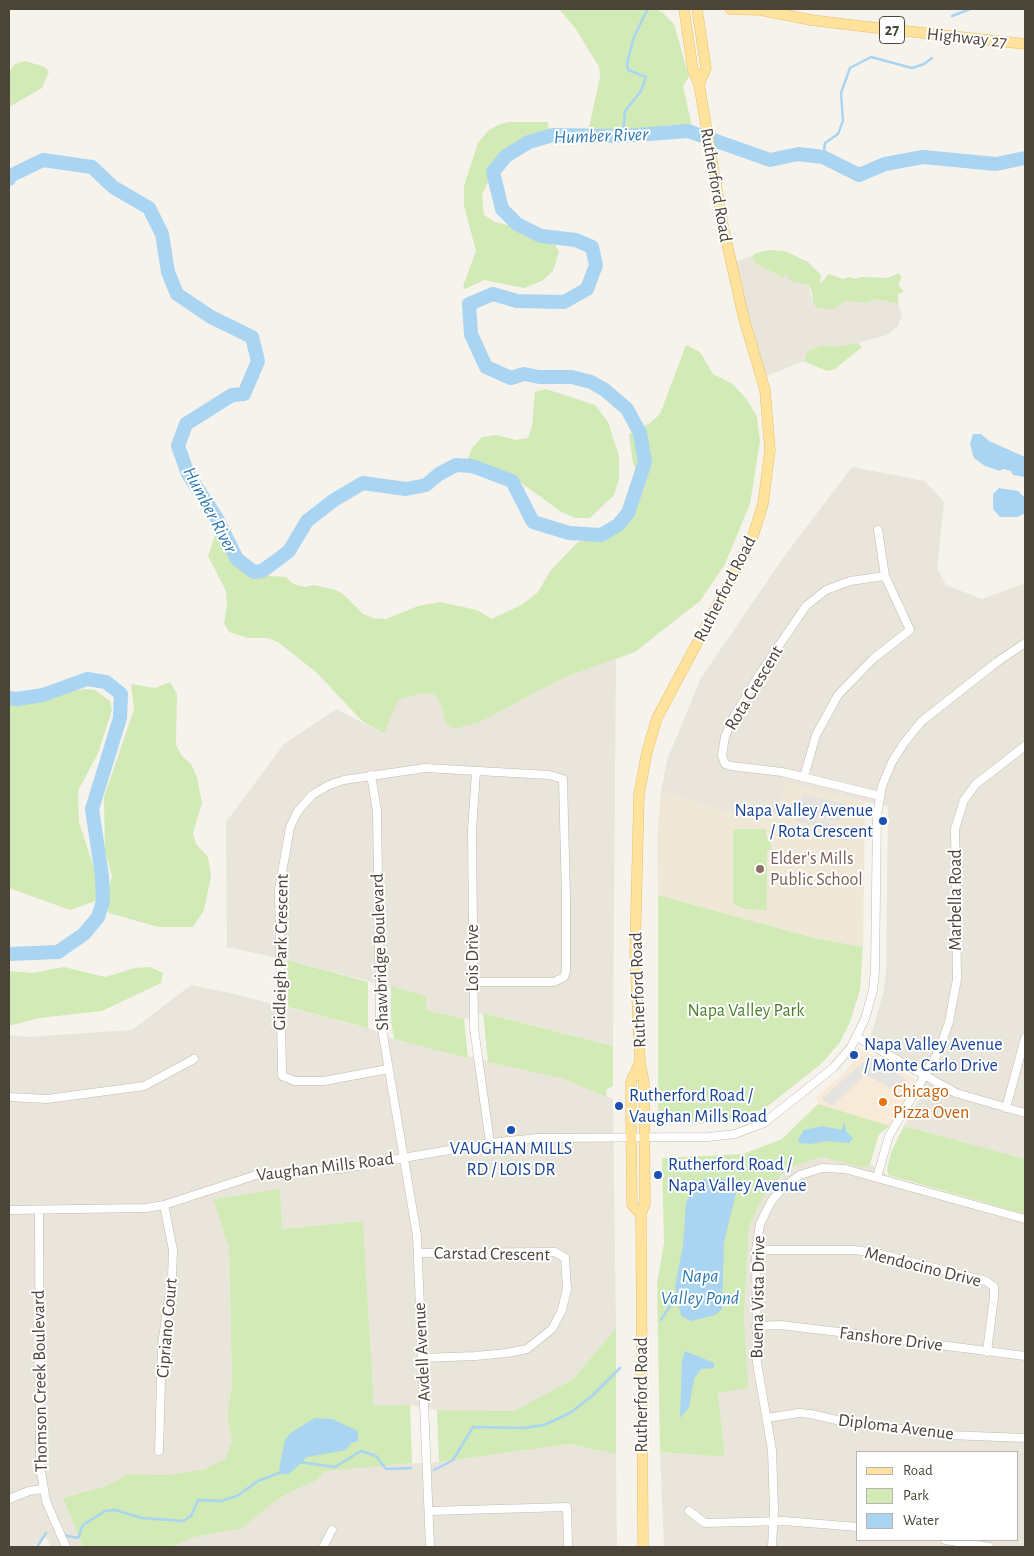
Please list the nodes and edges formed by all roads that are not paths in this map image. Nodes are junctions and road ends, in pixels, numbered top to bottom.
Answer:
1 (684, 9) edge
2 (697, 9) edge
3 (730, 9) edge
4 (758, 10) edge
5 (1025, 44) edge
6 (699, 84) junction
7 (878, 530) dead end
8 (885, 576) junction
9 (1025, 643) edge
10 (1025, 746) edge
11 (476, 772) junction
12 (371, 775) junction
13 (804, 777) junction
14 (880, 796) junction
15 (474, 982) junction
16 (857, 1037) junction
17 (1025, 1038) edge
18 (194, 1059) dead end
19 (640, 1062) junction
20 (388, 1070) junction
21 (924, 1076) junction
22 (9, 1097) edge
23 (1006, 1108) junction
24 (1025, 1113) edge
25 (632, 1137) junction
26 (645, 1138) junction
27 (490, 1143) junction
28 (405, 1157) junction
29 (877, 1178) junction
30 (164, 1205) junction
31 (9, 1210) edge
32 (38, 1210) junction
33 (641, 1214) junction
34 (1025, 1219) edge
35 (756, 1250) junction
36 (418, 1253) junction
37 (756, 1326) junction
38 (987, 1352) junction
39 (1025, 1356) edge
40 (423, 1358) junction
41 (767, 1418) junction
42 (1025, 1438) edge
43 (159, 1451) dead end
44 (42, 1489) junction
45 (9, 1500) edge
46 (430, 1511) junction
47 (689, 1511) dead end
48 (773, 1521) junction
49 (856, 1527) edge
50 (332, 1530) dead end
51 (951, 1541) edge
52 (66, 1547) edge
53 (323, 1547) edge
54 (430, 1547) edge
55 (568, 1547) edge
56 (643, 1547) edge
57 (772, 1547) edge
58 (989, 1547) edge

1 - 6 main road, Rutherford Road
2 - 6 main road, Rutherford Road
3 - 4 main road, Highway 27 / 27
4 - 5 main road, Highway 27 / 27
6 - 19 main road, Rutherford Road
7 - 8 street
8 - 13 street
8 - 13 street, Rota Crescent
9 - 14 street, Vaughan Mills Road
10 - 21 street, Marbella Road
11 - 12 street, Gidleigh Park Crescent
11 - 15 street, Lois Drive
11 - 15 street, Gidleigh Park Crescent
12 - 20 street, Shawbridge Boulevard
12 - 20 street, Gidleigh Park Crescent
13 - 14 street, Rota Crescent
14 - 16 street, Vaughan Mills Road
15 - 27 street, Lois Drive
16 - 21 street
16 - 26 street, Vaughan Mills Road
17 - 23 street
18 - 22 street
19 - 25 main road, Rutherford Road
19 - 26 main road, Rutherford Road
20 - 28 street, Shawbridge Boulevard
21 - 23 street
21 - 29 street, Marbella Road
23 - 24 street
25 - 26 street, Vaughan Mills Road
25 - 27 street, Vaughan Mills Road
25 - 33 main road, Rutherford Road
26 - 33 main road, Rutherford Road
27 - 28 street, Vaughan Mills Road
28 - 30 street, Vaughan Mills Road
28 - 36 street, Avdell Avenue
29 - 34 street, Buena Vista Drive
29 - 35 street, Buena Vista Drive
30 - 32 street, Vaughan Mills Road
30 - 43 street, Cipriano Court
31 - 32 street, Vaughan Mills Road
32 - 44 street, Thomson Creek Boulevard
33 - 56 main road, Rutherford Road
35 - 37 street, Buena Vista Drive
35 - 38 street, Mendocino Drive
36 - 40 street, Avdell Avenue
36 - 40 street, Carstad Crescent
37 - 38 street, Fanshore Drive
37 - 41 street, Buena Vista Drive
38 - 39 street, Fanshore Drive
40 - 46 street, Avdell Avenue
41 - 42 street, Diploma Avenue
41 - 48 street, Buena Vista Drive
44 - 45 street
44 - 52 street, Thomson Creek Boulevard
46 - 54 street, Avdell Avenue
46 - 55 street
47 - 48 street
48 - 49 street
48 - 57 street, Buena Vista Drive
50 - 53 street
51 - 58 street

